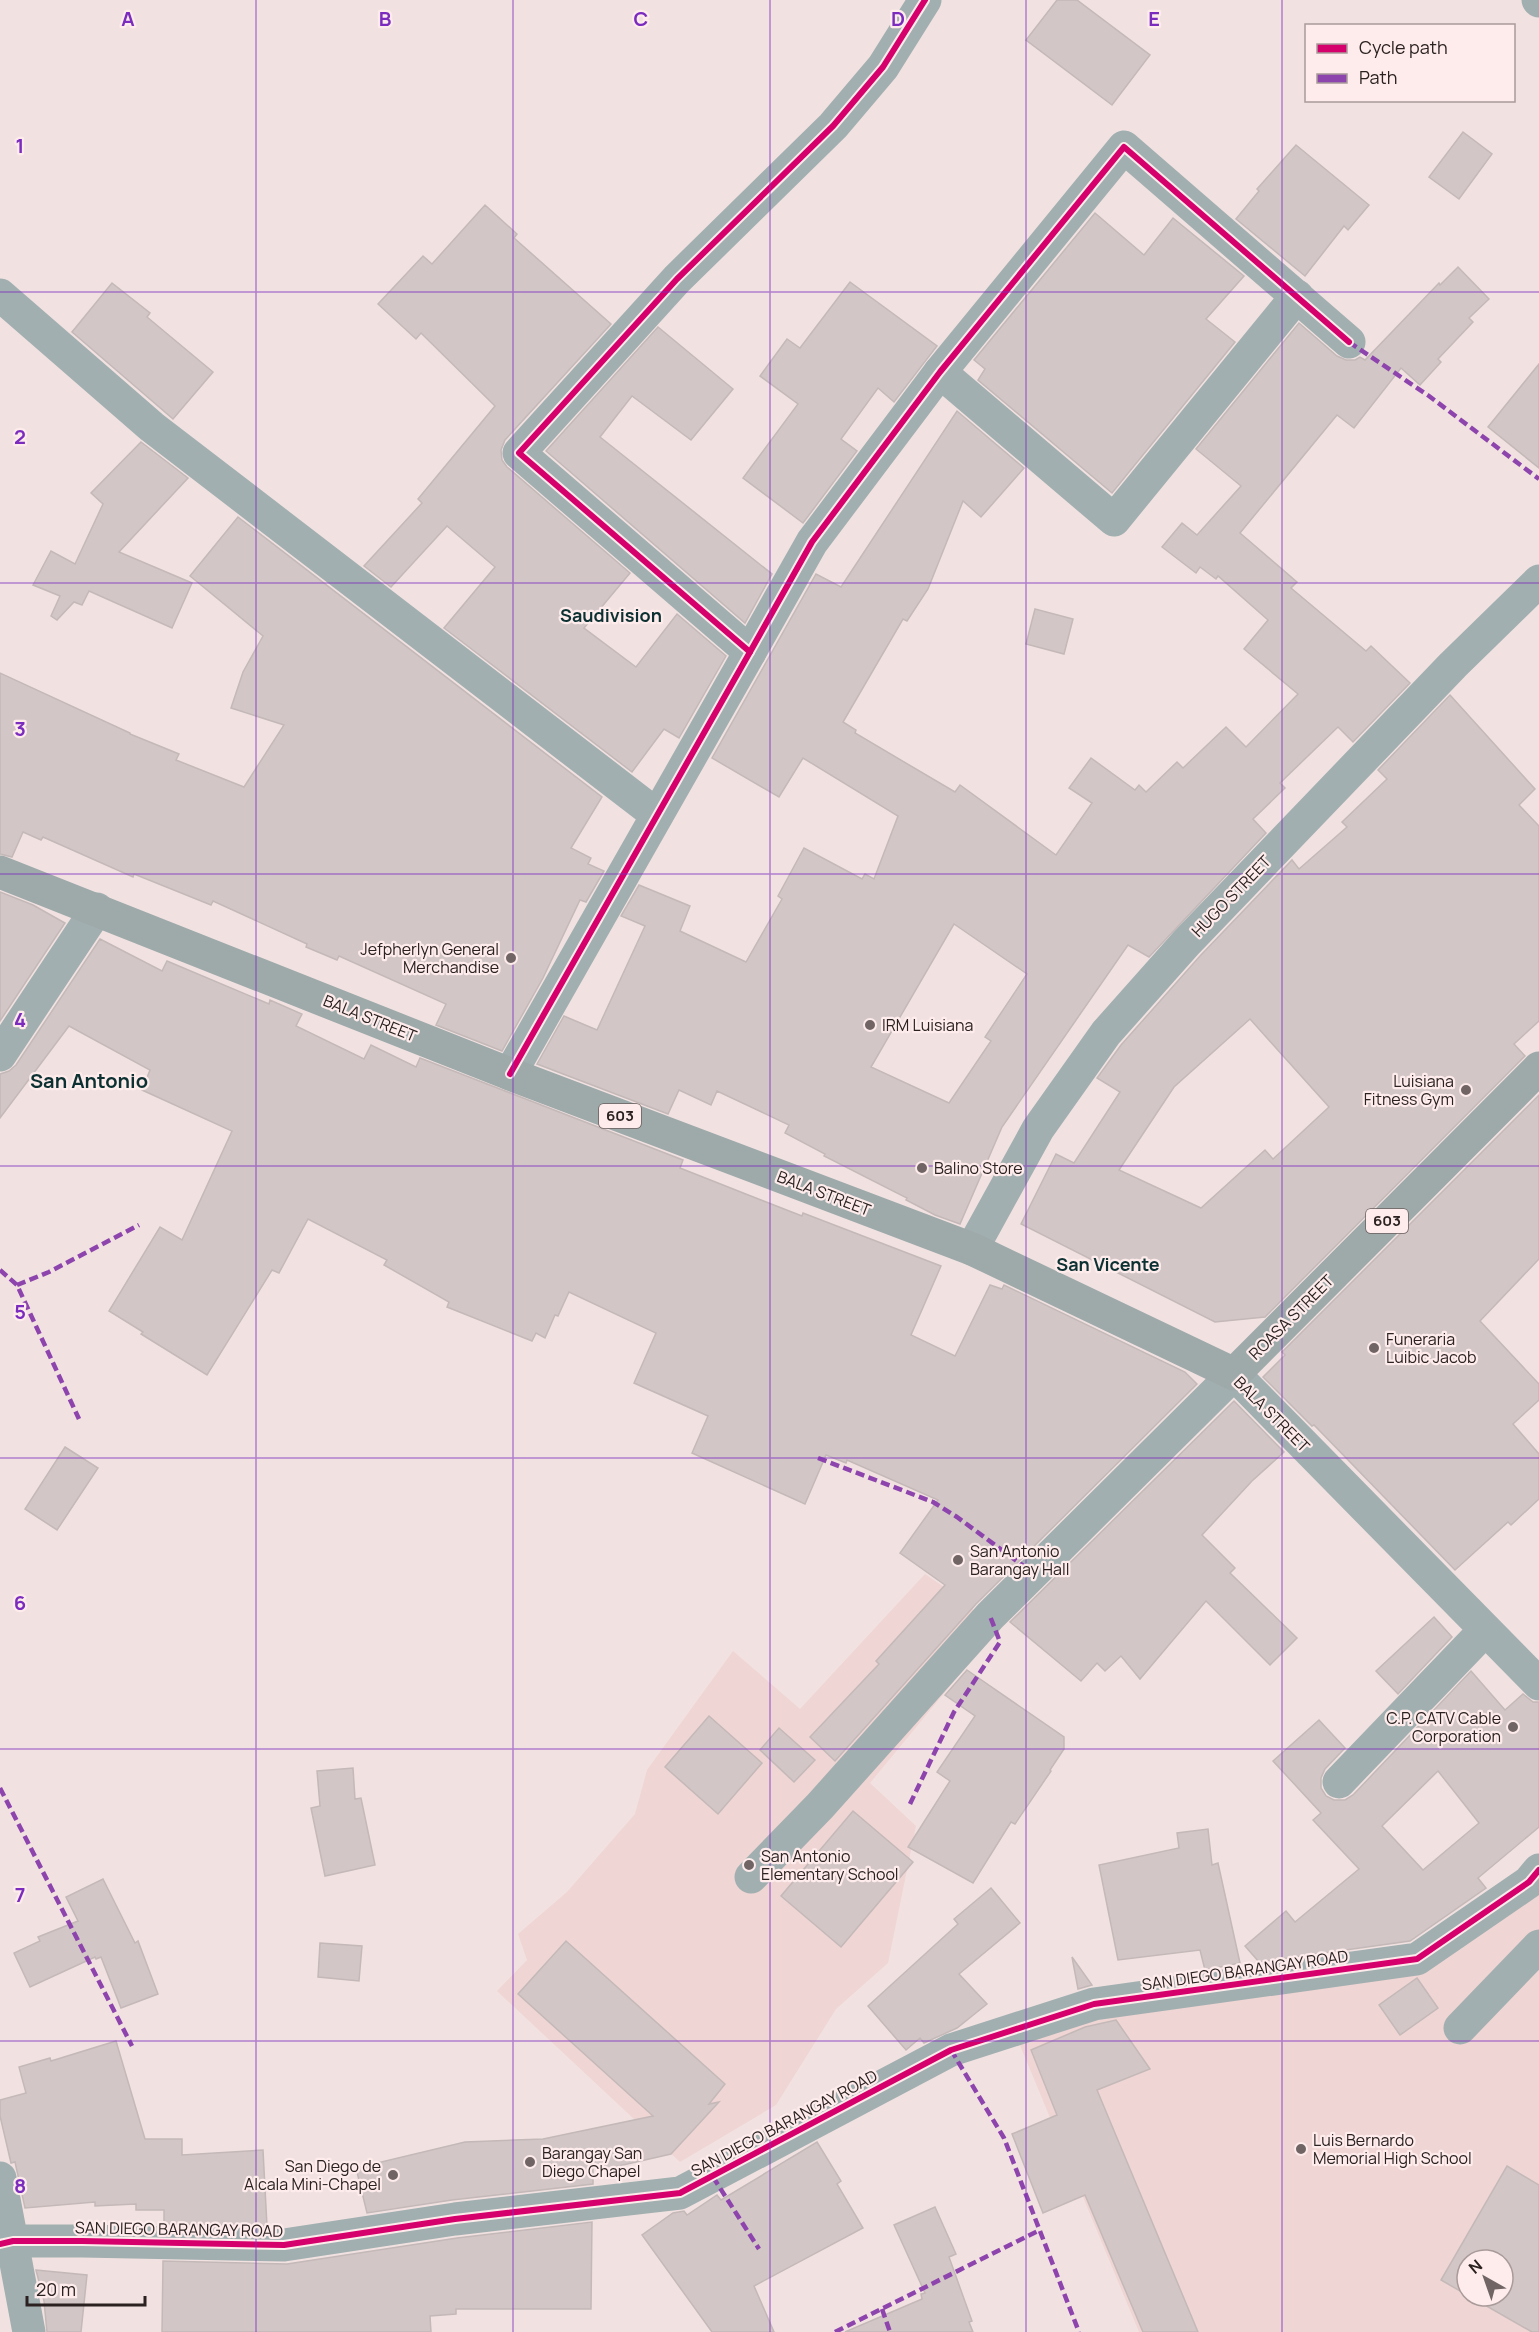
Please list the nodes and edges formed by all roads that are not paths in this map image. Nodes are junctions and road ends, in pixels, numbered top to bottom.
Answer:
1 (925, 0) edge
2 (0, 295) edge
3 (1296, 296) junction
4 (1349, 342) dead end
5 (940, 372) junction
6 (1539, 581) edge
7 (750, 652) junction
8 (657, 815) junction
9 (0, 872) edge
10 (97, 909) junction
11 (0, 1055) edge
12 (1539, 1068) edge
13 (510, 1074) junction
14 (972, 1249) junction
15 (1234, 1374) junction
16 (1485, 1630) junction
17 (1539, 1684) edge
18 (1339, 1782) dead end
19 (1539, 1870) edge
20 (751, 1877) dead end
21 (1539, 1946) edge
22 (1460, 2028) dead end
23 (0, 2178) edge
24 (7, 2243) edge
25 (30, 2332) edge

1 - 7 street
2 - 8 street
3 - 4 street
3 - 5 street
3 - 5 street
5 - 7 street
6 - 14 street, HUGO STREET
7 - 8 street
8 - 13 street
9 - 10 main road, BALA STREET / 603
10 - 11 street
10 - 13 main road, BALA STREET / 603
12 - 15 main road, ROASA STREET / 603
13 - 14 main road, BALA STREET / 603
14 - 15 main road, BALA STREET / 603
15 - 16 street, BALA STREET
15 - 20 street, ROASA STREET
16 - 17 street, BALA STREET
16 - 18 street
19 - 24 street, SAN DIEGO BARANGAY ROAD
21 - 22 street
23 - 24 street
24 - 25 street

